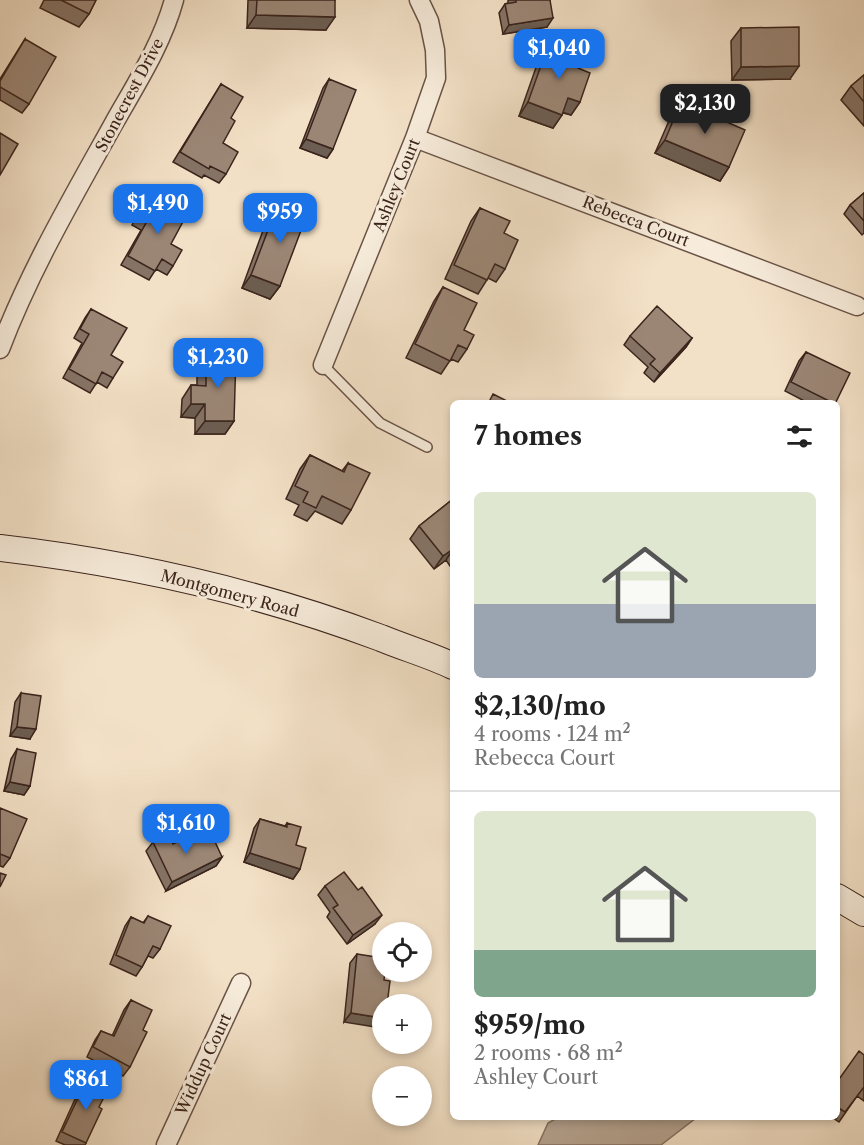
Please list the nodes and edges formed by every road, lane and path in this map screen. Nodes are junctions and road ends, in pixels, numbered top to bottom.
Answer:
1 (174, 0) edge
2 (419, 0) edge
3 (415, 138) junction
4 (857, 306) dead end
5 (0, 349) edge
6 (323, 365) joint
7 (427, 447) dead end
8 (0, 548) edge
9 (450, 665) edge
10 (840, 899) edge
11 (864, 913) edge
12 (241, 983) dead end
13 (166, 1145) edge

1 - 5 street, Stonecrest Drive
2 - 3 street, Ashley Court
3 - 4 street, Rebecca Court
3 - 6 street, Ashley Court
6 - 7 lane
8 - 9 main road, Montgomery Road
10 - 11 main road
12 - 13 street, Widdup Court

